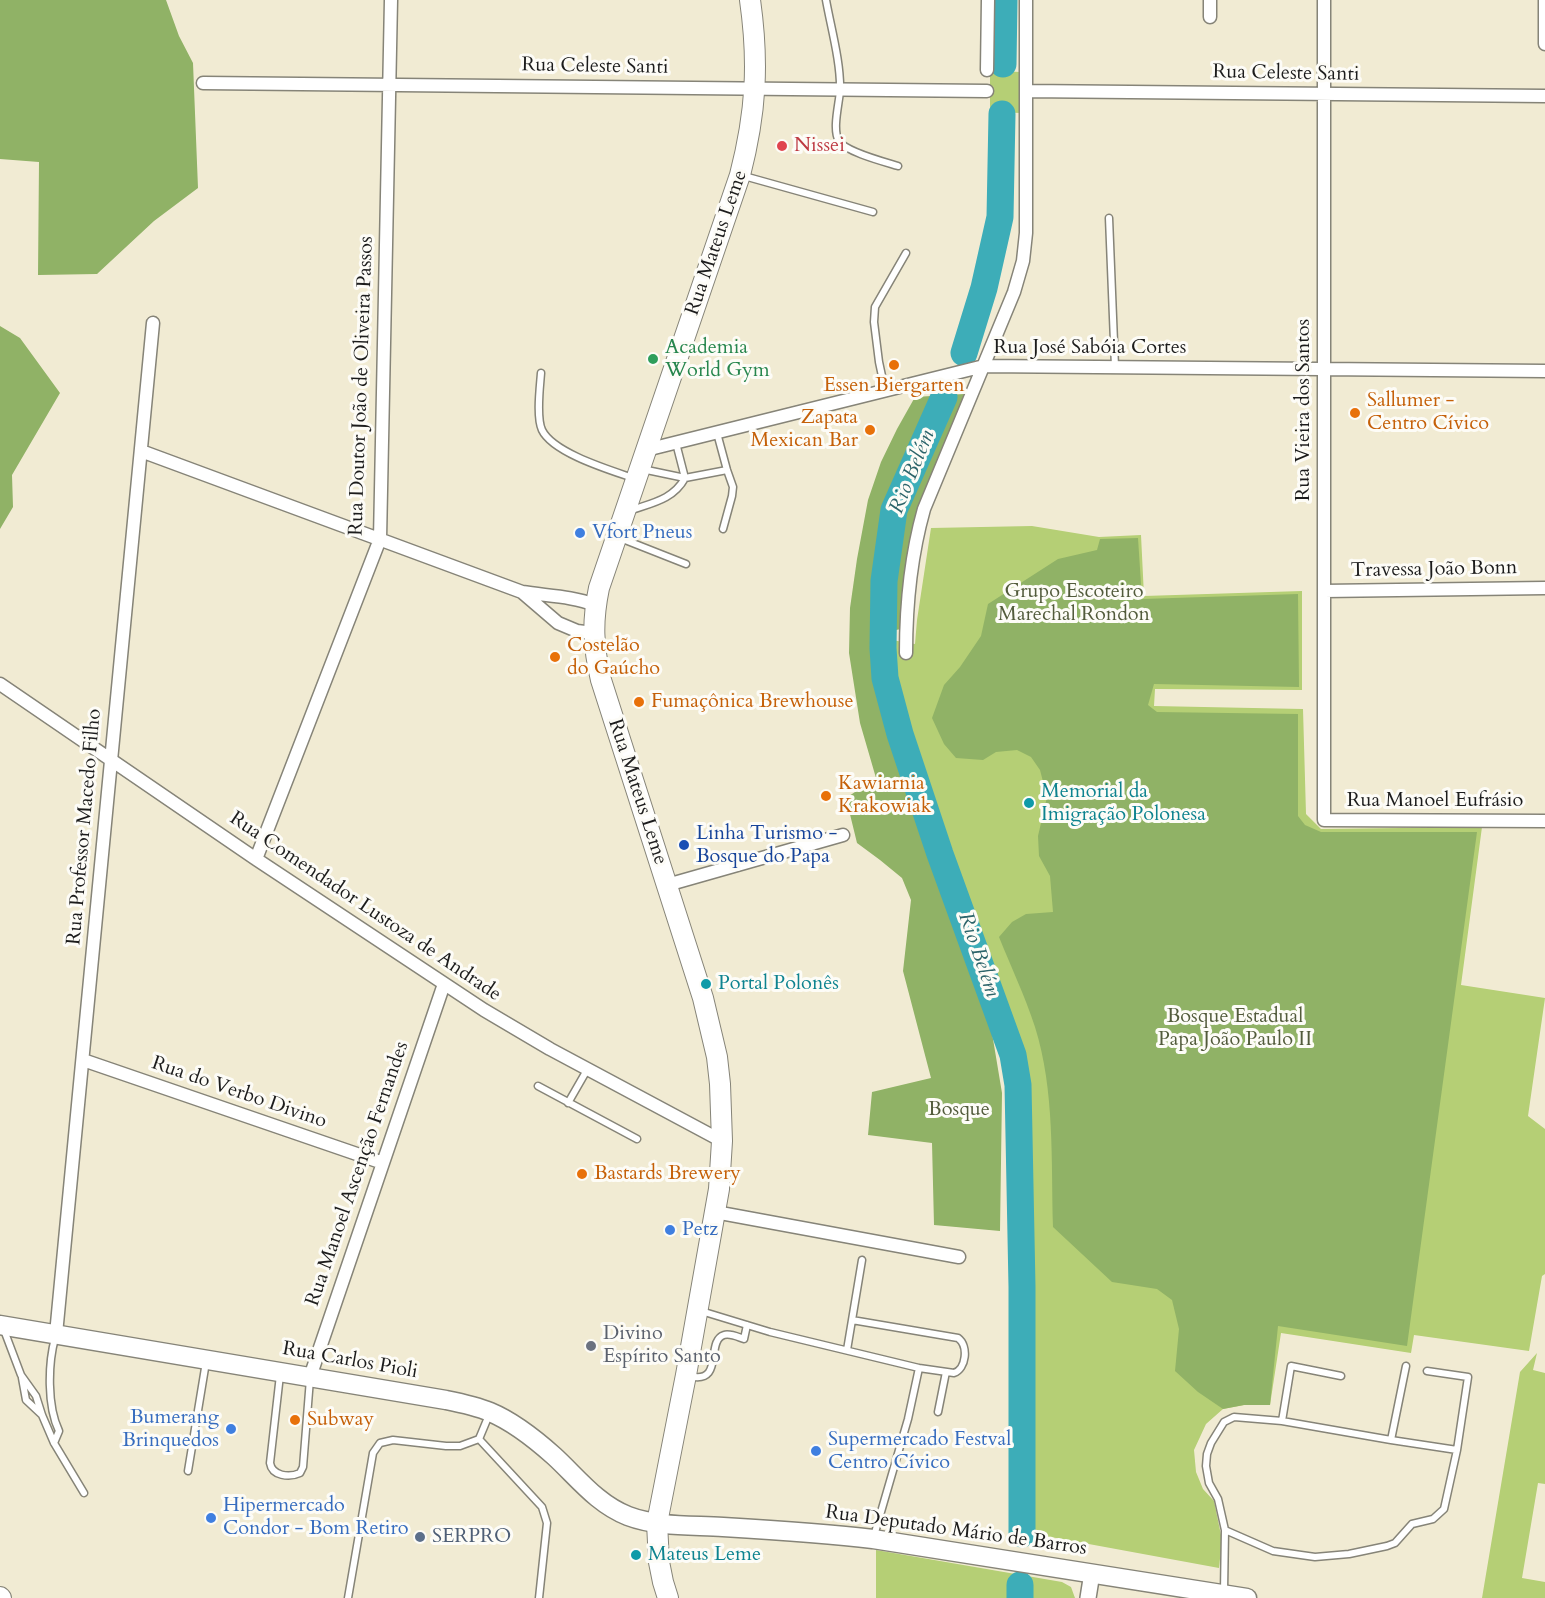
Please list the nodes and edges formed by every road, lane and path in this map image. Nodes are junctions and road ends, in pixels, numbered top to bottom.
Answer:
1 (391, 0) edge
2 (750, 0) edge
3 (826, 0) edge
4 (988, 0) edge
5 (1026, 0) edge
6 (1210, 0) edge
7 (1324, 0) edge
8 (1545, 0) edge
9 (1210, 17) dead end
10 (1545, 44) edge
11 (987, 70) dead end
12 (203, 83) dead end
13 (389, 85) junction
14 (756, 88) junction
15 (840, 89) junction
16 (987, 91) dead end
17 (1026, 91) junction
18 (1324, 94) junction
19 (1545, 96) edge
20 (898, 166) dead end
21 (740, 175) junction
22 (873, 212) dead end
23 (1109, 218) dead end
24 (906, 253) dead end
25 (153, 323) dead end
26 (984, 366) junction
27 (1115, 367) junction
28 (1324, 369) junction
29 (1545, 371) edge
30 (541, 373) dead end
31 (885, 391) junction
32 (717, 433) junction
33 (675, 443) junction
34 (141, 451) junction
35 (641, 466) junction
36 (727, 470) junction
37 (685, 478) junction
38 (625, 513) junction
39 (723, 529) dead end
40 (616, 537) junction
41 (380, 539) junction
42 (686, 564) dead end
43 (1545, 588) edge
44 (1324, 591) junction
45 (522, 592) junction
46 (595, 605) junction
47 (593, 633) junction
48 (906, 653) dead end
49 (0, 684) edge
50 (111, 761) junction
51 (1324, 820) joint
52 (1545, 821) edge
53 (843, 835) dead end
54 (256, 859) junction
55 (667, 885) junction
56 (444, 984) junction
57 (83, 1060) junction
58 (587, 1070) junction
59 (538, 1086) dead end
60 (568, 1103) junction
61 (637, 1139) dead end
62 (722, 1142) junction
63 (382, 1163) junction
64 (715, 1212) junction
65 (959, 1257) dead end
66 (862, 1260) dead end
67 (698, 1310) junction
68 (852, 1320) junction
69 (1, 1325) edge
70 (747, 1325) junction
71 (56, 1334) junction
72 (847, 1350) junction
73 (206, 1359) junction
74 (1406, 1366) dead end
75 (919, 1368) junction
76 (1427, 1371) dead end
77 (280, 1372) junction
78 (946, 1372) junction
79 (21, 1375) junction
80 (686, 1375) junction
81 (1341, 1376) dead end
82 (310, 1377) junction
83 (490, 1412) junction
84 (938, 1412) dead end
85 (42, 1415) junction
86 (1282, 1421) junction
87 (479, 1439) junction
88 (1391, 1440) junction
89 (54, 1443) junction
90 (1457, 1450) junction
91 (188, 1471) dead end
92 (84, 1493) dead end
93 (657, 1523) junction
94 (1225, 1530) junction
95 (873, 1539) junction
96 (1092, 1573) junction
97 (1224, 1594) junction
98 (348, 1598) edge
99 (539, 1598) edge
100 (668, 1598) edge
101 (1088, 1598) edge
102 (1247, 1598) edge

1 - 13 street, Rua Doutor João de Oliveira Passos
2 - 14 main road, Rua Mateus Leme
3 - 15 lane
4 - 11 street
5 - 17 street
6 - 9 street
7 - 18 street, Rua Vieira dos Santos
8 - 10 street
12 - 13 street, Rua Celeste Santi
13 - 14 street, Rua Celeste Santi
13 - 41 street, Rua Doutor João de Oliveira Passos
14 - 15 street, Rua Celeste Santi
14 - 21 main road, Rua Mateus Leme
15 - 16 street, Rua Celeste Santi
15 - 20 lane
17 - 18 street, Rua Celeste Santi
17 - 26 street
18 - 19 street, Rua Celeste Santi
18 - 28 street, Rua Vieira dos Santos
21 - 22 lane
21 - 35 main road, Rua Mateus Leme
23 - 27 lane
24 - 31 lane
25 - 34 street, Rua Professor Macedo Filho
26 - 27 street, Rua José Sabóia Cortes
26 - 31 street, Rua José Sabóia Cortes
26 - 48 street
27 - 28 street, Rua José Sabóia Cortes
28 - 29 street, Rua José Sabóia Cortes
28 - 44 street, Rua Vieira dos Santos
30 - 35 lane
31 - 32 street, Rua José Sabóia Cortes
32 - 33 street, Rua José Sabóia Cortes
32 - 36 lane
33 - 35 street, Rua José Sabóia Cortes
33 - 37 lane
34 - 41 street
34 - 50 street, Rua Professor Macedo Filho
35 - 37 lane
35 - 38 main road, Rua Mateus Leme
36 - 37 lane
36 - 39 lane
37 - 38 lane
38 - 40 main road, Rua Mateus Leme
40 - 42 lane
40 - 46 main road, Rua Mateus Leme
41 - 45 street
41 - 54 street, Rua Doutor João de Oliveira Passos
43 - 44 street, Travessa João Bonn
44 - 51 street, Rua Vieira dos Santos
45 - 46 street
45 - 47 street
46 - 47 main road, Rua Mateus Leme
47 - 55 main road, Rua Mateus Leme
49 - 50 street, Rua Comendador Lustoza de Andrade
50 - 54 street, Rua Comendador Lustoza de Andrade
50 - 57 street, Rua Professor Macedo Filho
51 - 52 street, Rua Manoel Eufrásio
53 - 55 street
54 - 56 street, Rua Comendador Lustoza de Andrade
55 - 62 main road, Rua Mateus Leme
56 - 58 street, Rua Comendador Lustoza de Andrade
56 - 63 street, Rua Manoel Ascenção Fernandes
57 - 63 street, Rua do Verbo Divino
57 - 71 street, Rua Professor Macedo Filho
58 - 60 lane
58 - 62 street, Rua Comendador Lustoza de Andrade
59 - 60 lane
60 - 61 lane
62 - 64 main road, Rua Mateus Leme
63 - 82 street, Rua Manoel Ascenção Fernandes
64 - 65 street
64 - 67 main road, Rua Mateus Leme
66 - 68 lane
67 - 70 lane
67 - 80 main road, Rua Mateus Leme
68 - 72 lane
68 - 78 lane
69 - 71 main road, Rua Carlos Pioli
69 - 79 lane
70 - 72 lane
70 - 80 lane
71 - 73 main road, Rua Carlos Pioli
71 - 89 lane
72 - 75 lane
73 - 77 main road, Rua Carlos Pioli
73 - 91 lane
74 - 88 lane
75 - 78 lane
75 - 95 lane
76 - 90 lane
77 - 82 main road, Rua Carlos Pioli
77 - 82 lane
78 - 84 lane
79 - 85 lane
79 - 85 lane
80 - 93 main road, Rua Mateus Leme
81 - 86 lane
82 - 83 main road, Rua Carlos Pioli
83 - 87 lane
83 - 93 main road, Rua Carlos Pioli
85 - 89 lane
86 - 88 lane
86 - 94 lane
87 - 98 lane
87 - 99 lane
88 - 90 lane
89 - 92 lane
90 - 94 lane
93 - 95 main road, Rua Deputado Mário de Barros
93 - 100 main road, Rua Mateus Leme
94 - 97 lane
95 - 96 main road, Rua Deputado Mário de Barros
96 - 97 main road, Rua Deputado Mário de Barros
96 - 101 street
97 - 102 main road, Rua Deputado Mário de Barros

